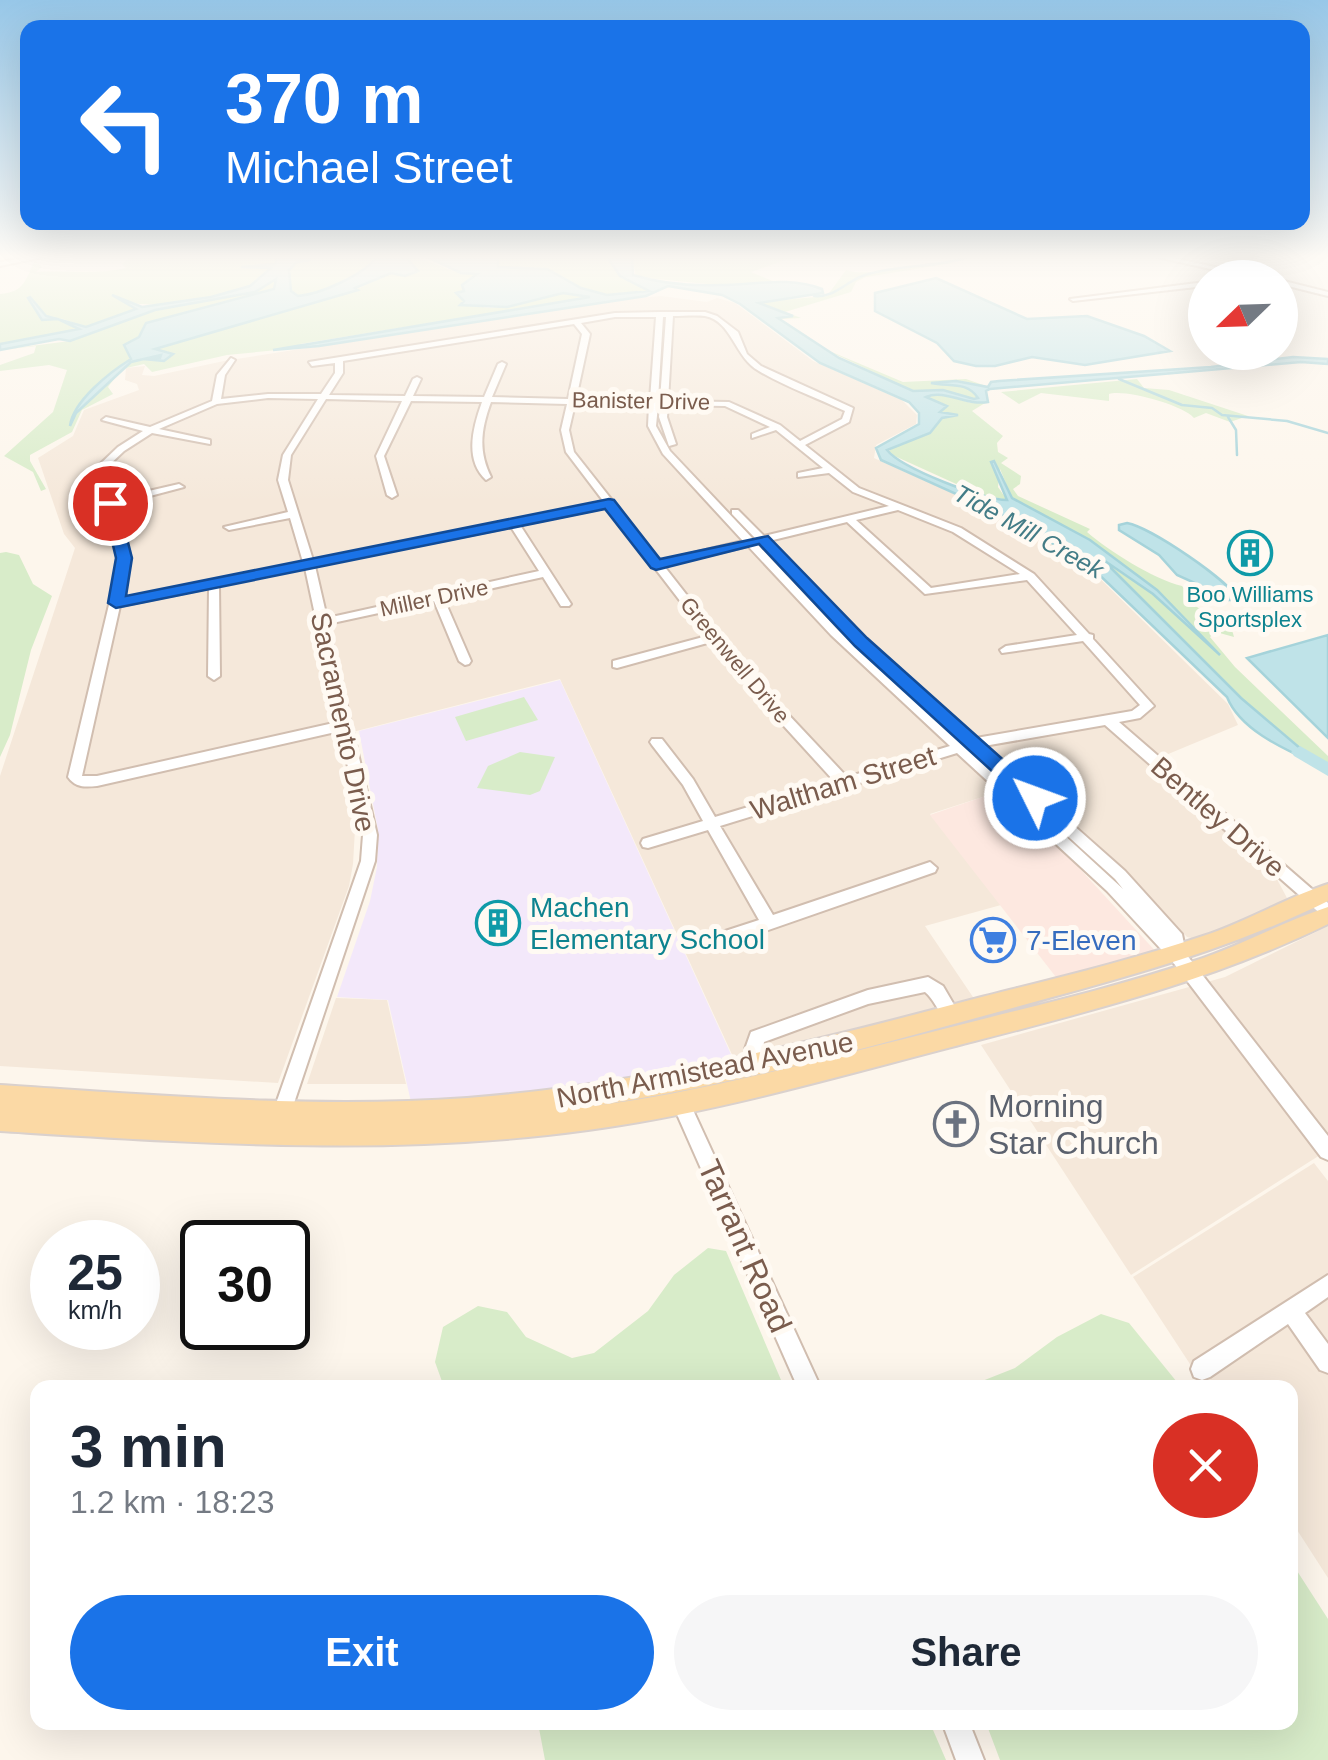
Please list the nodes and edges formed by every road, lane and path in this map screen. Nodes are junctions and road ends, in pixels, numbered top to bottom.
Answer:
1 (483, 339) edge
2 (585, 339) edge
3 (663, 339) edge
4 (737, 339) edge
5 (231, 360) dead end
6 (312, 364) dead end
7 (502, 364) dead end
8 (339, 367) junction
9 (417, 379) dead end
10 (324, 396) junction
11 (407, 398) junction
12 (489, 398) junction
13 (572, 399) junction
14 (658, 400) junction
15 (216, 402) junction
16 (106, 420) dead end
17 (777, 427) junction
18 (155, 430) junction
19 (755, 436) dead end
20 (207, 442) dead end
21 (800, 444) junction
22 (828, 470) junction
23 (801, 475) dead end
24 (486, 477) dead end
25 (179, 487) dead end
26 (392, 495) dead end
27 (110, 503) junction
28 (609, 504) junction
29 (898, 508) junction
30 (293, 514) junction
31 (849, 519) junction
32 (514, 523) junction
33 (229, 526) dead end
34 (756, 540) junction
35 (310, 564) junction
36 (656, 565) junction
37 (546, 574) junction
38 (1030, 576) junction
39 (214, 584) junction
40 (438, 598) junction
41 (116, 603) junction
42 (564, 604) dead end
43 (322, 622) junction
44 (1089, 637) junction
45 (714, 638) junction
46 (1006, 650) dead end
47 (465, 661) dead end
48 (617, 664) dead end
49 (214, 676) dead end
50 (1144, 699) joint
51 (1108, 720) junction
52 (346, 725) junction
53 (657, 742) dead end
54 (967, 745) junction
55 (843, 782) junction
56 (713, 823) junction
57 (648, 843) dead end
58 (930, 868) dead end
59 (1324, 905) edge
60 (769, 922) junction
61 (725, 938) dead end
62 (1185, 964) junction
63 (952, 1016) junction
64 (759, 1064) junction
65 (0, 1096) edge
66 (681, 1103) junction
67 (0, 1119) edge
68 (278, 1124) junction
69 (1328, 1151) edge
70 (1328, 1286) edge
71 (1291, 1311) junction
72 (1328, 1362) edge
73 (1202, 1369) dead end
74 (806, 1380) edge
75 (958, 1730) edge
76 (970, 1760) edge

1 - 8 street
2 - 13 street, Greenwell Drive
3 - 14 street
4 - 21 street
5 - 15 street
6 - 8 street
7 - 12 street
8 - 10 street, Sacramento Drive
9 - 11 street
10 - 11 street, Banister Drive
10 - 15 street, Banister Drive
10 - 30 street, Sacramento Drive
11 - 12 street, Banister Drive
11 - 26 street
12 - 13 street, Banister Drive
12 - 24 street
13 - 14 street, Banister Drive
13 - 28 street, Greenwell Drive
14 - 17 street, Banister Drive
14 - 34 street
15 - 18 street, Banister Drive
16 - 18 street
17 - 19 street
17 - 21 street, Banister Drive
18 - 20 street
18 - 27 street, Banister Drive
21 - 22 street, Banister Drive
22 - 23 street
22 - 29 street, Banister Drive
25 - 27 street
27 - 41 street
28 - 32 street
28 - 36 street, Greenwell Drive
29 - 31 street
29 - 38 street, Banister Drive
30 - 33 street
30 - 35 street, Sacramento Drive
31 - 34 street
31 - 38 street
32 - 35 street
32 - 37 street
34 - 36 street
34 - 54 street
35 - 39 street
35 - 43 street, Sacramento Drive
36 - 45 street, Greenwell Drive
37 - 40 street, Miller Drive
37 - 42 street
38 - 44 street, Banister Drive
39 - 41 street
39 - 49 street
40 - 43 street, Miller Drive
40 - 47 street
41 - 52 street
43 - 52 street, Sacramento Drive
44 - 46 street
44 - 50 street, Banister Drive
45 - 48 street
45 - 55 street, Greenwell Drive
50 - 51 street, Waltham Street
51 - 54 street, Waltham Street
51 - 59 street, Bentley Drive
52 - 68 street, Sacramento Drive
53 - 56 street
54 - 55 street, Waltham Street
54 - 62 street
55 - 56 street, Waltham Street
56 - 57 street, Waltham Street
56 - 60 street
58 - 60 street
59 - 62 main road, North Armistead Avenue
60 - 61 street
62 - 63 main road, North Armistead Avenue
62 - 66 main road, North Armistead Avenue
62 - 69 street
63 - 64 main road, North Armistead Avenue
63 - 64 street
64 - 68 main road, North Armistead Avenue
65 - 68 main road, North Armistead Avenue
66 - 68 main road, North Armistead Avenue
66 - 74 street, Tarrant Road
67 - 68 main road, North Armistead Avenue
70 - 71 street
71 - 72 street
71 - 73 street
75 - 76 street

